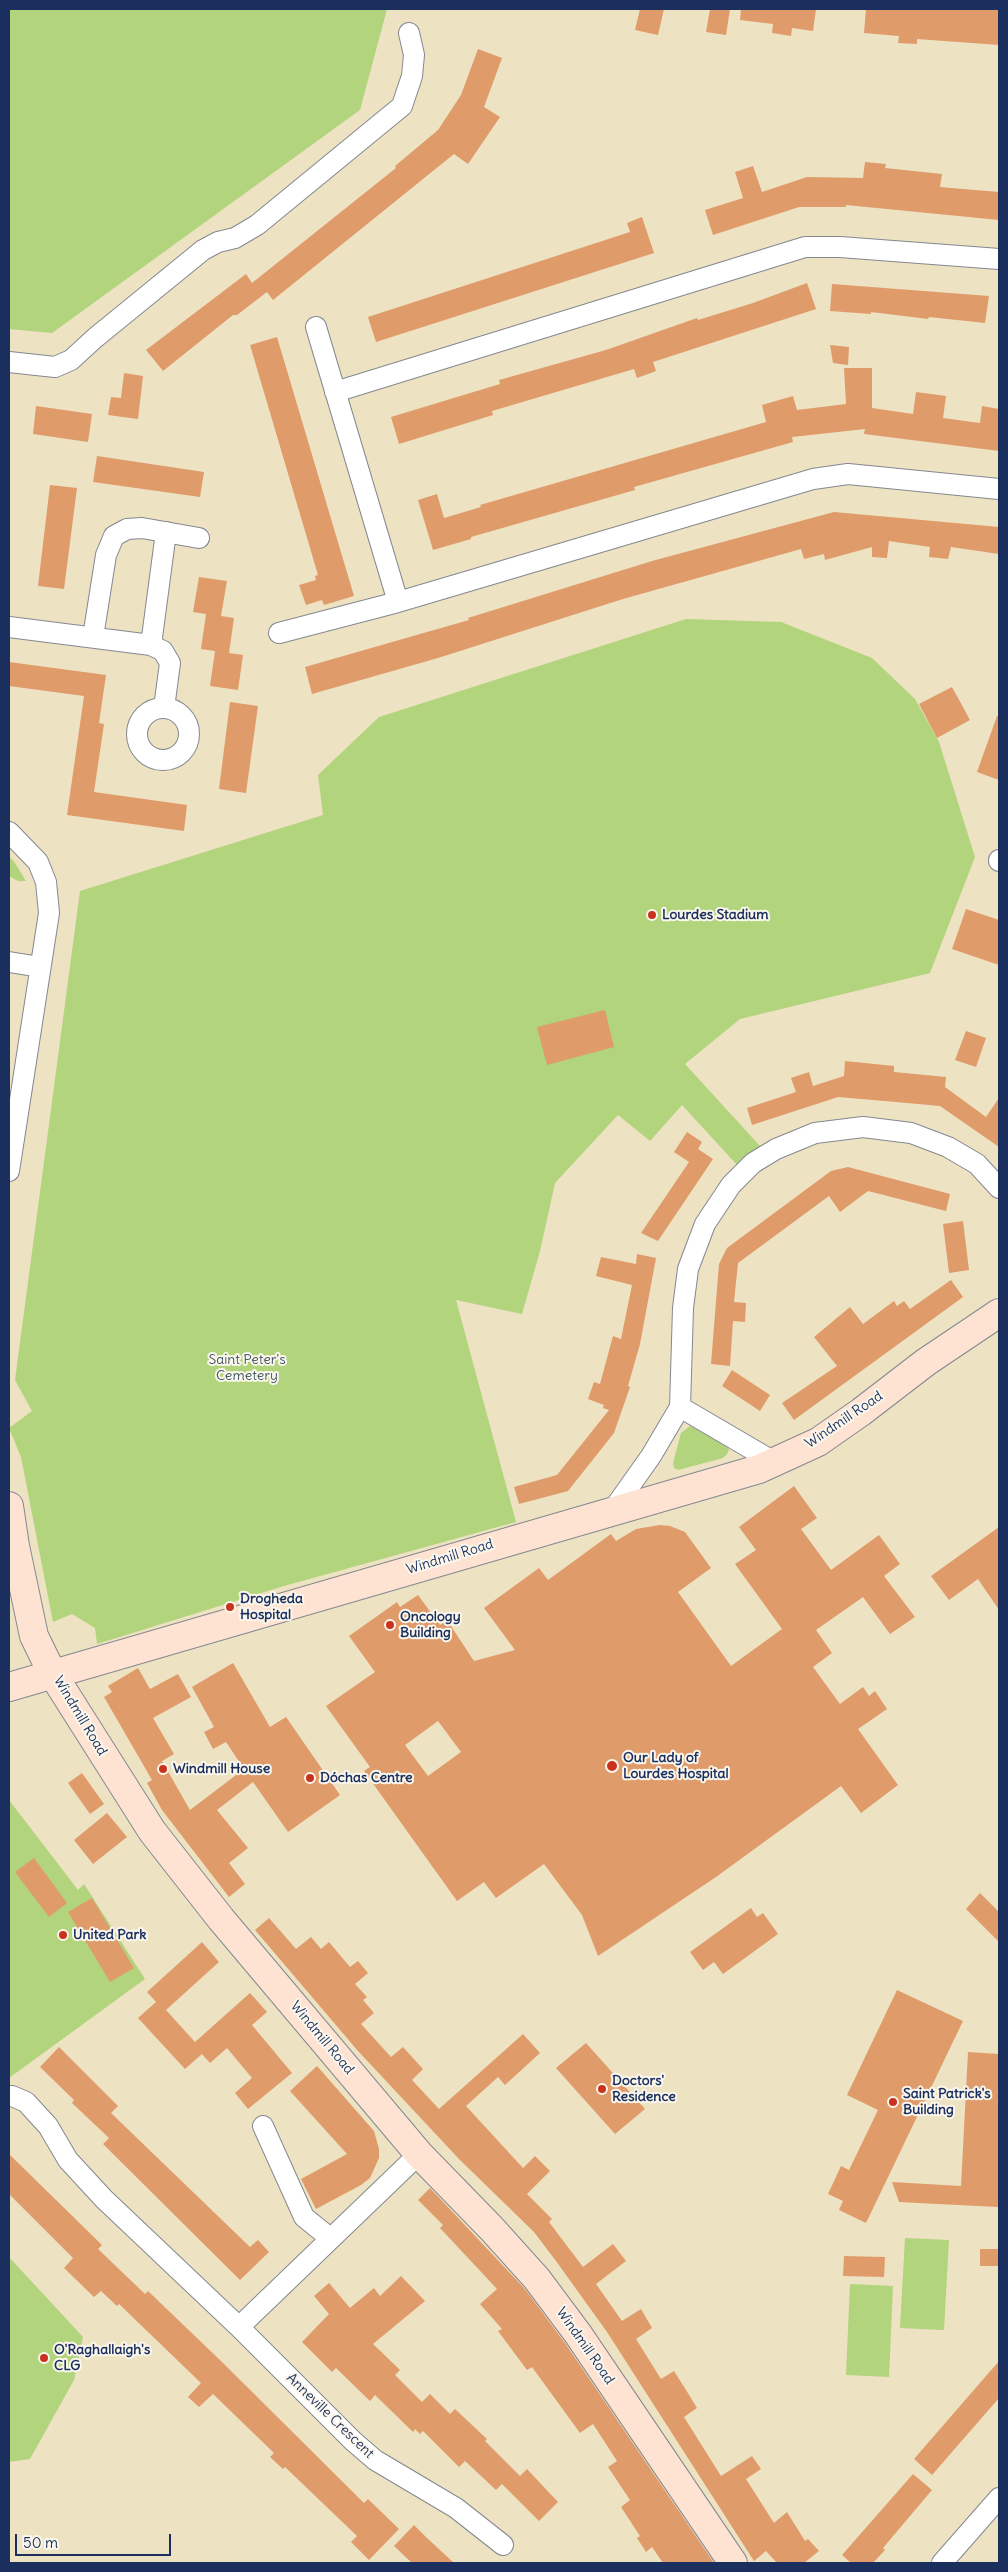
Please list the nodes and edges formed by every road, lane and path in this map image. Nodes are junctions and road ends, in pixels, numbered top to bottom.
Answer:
1 (409, 33) dead end
2 (999, 259) edge
3 (316, 327) dead end
4 (9, 362) edge
5 (335, 392) junction
6 (999, 490) edge
7 (166, 532) junction
8 (199, 538) dead end
9 (398, 602) junction
10 (9, 627) edge
11 (279, 633) dead end
12 (93, 637) junction
13 (151, 644) junction
14 (164, 708) dead end
15 (9, 832) edge
16 (9, 962) edge
17 (40, 967) junction
18 (9, 1164) edge
19 (999, 1189) edge
20 (999, 1314) edge
21 (680, 1407) junction
22 (774, 1462) junction
23 (9, 1506) edge
24 (612, 1511) junction
25 (52, 1673) junction
26 (9, 1687) edge
27 (12, 2096) dead end
28 (263, 2126) dead end
29 (419, 2154) junction
30 (330, 2238) junction
31 (239, 2327) junction
32 (999, 2498) edge
33 (503, 2546) dead end
34 (733, 2563) edge
35 (942, 2563) edge

1 - 4 street
2 - 5 street
3 - 5 street
5 - 9 street
6 - 9 street
7 - 8 street
7 - 12 street
7 - 13 street
9 - 11 street
10 - 12 street
12 - 13 street
13 - 14 street
15 - 17 street
16 - 17 street
17 - 18 street
19 - 21 street
20 - 22 street, Windmill Road
21 - 22 street
21 - 24 street
22 - 24 street, Windmill Road
23 - 25 street
24 - 25 street, Windmill Road
25 - 26 street
25 - 29 street, Windmill Road
27 - 31 street, Anneville Crescent
28 - 30 street
29 - 30 street
29 - 34 street, Windmill Road
30 - 31 street
31 - 33 street, Anneville Crescent
32 - 35 street

